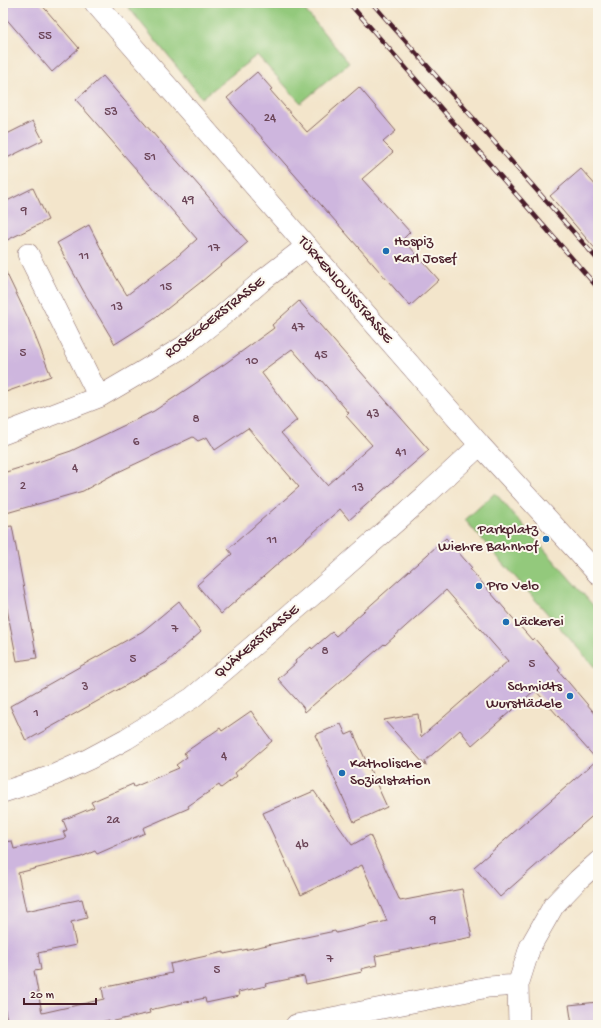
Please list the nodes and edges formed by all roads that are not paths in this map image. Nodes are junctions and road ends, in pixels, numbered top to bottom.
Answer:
1 (95, 3) edge
2 (307, 246) junction
3 (28, 254) dead end
4 (99, 397) junction
5 (3, 434) edge
6 (480, 446) junction
7 (598, 574) edge
8 (3, 792) edge
9 (598, 862) edge
10 (518, 985) junction
11 (296, 1025) edge
12 (519, 1025) edge

1 - 2 street, TÜRKENLOUISSTRASSE
2 - 4 street, ROSEGGERSTRASSE
2 - 6 street, TÜRKENLOUISSTRASSE
3 - 4 street
4 - 5 street, ROSEGGERSTRASSE
6 - 7 street, TÜRKENLOUISSTRASSE
6 - 8 street, QUÄKERSTRASSE
9 - 10 street
10 - 11 street
10 - 12 street

